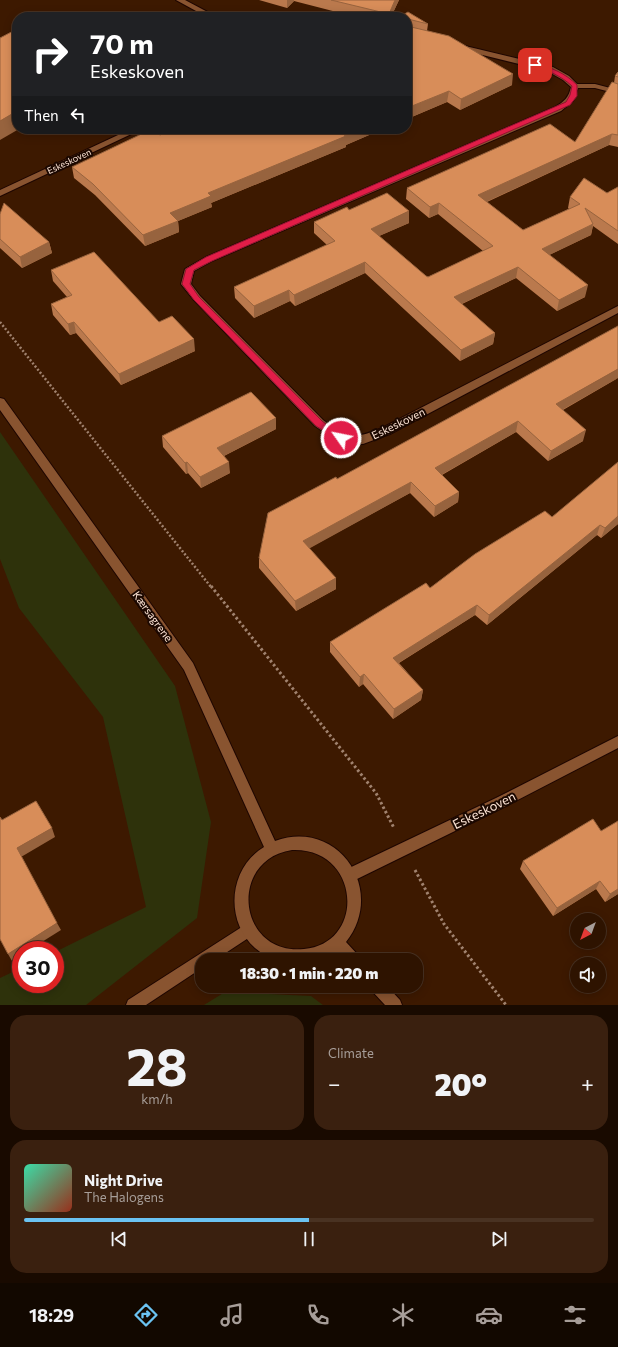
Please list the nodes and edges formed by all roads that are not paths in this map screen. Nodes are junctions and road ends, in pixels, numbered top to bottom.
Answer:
1 (180, 0) edge
2 (203, 12) edge
3 (452, 44) edge
4 (575, 86) junction
5 (618, 92) edge
6 (127, 134) edge
7 (0, 193) edge
8 (618, 309) edge
9 (0, 402) edge
10 (618, 742) edge
11 (272, 849) junction
12 (350, 875) junction
13 (248, 930) junction
14 (337, 942) junction
15 (347, 953) edge
16 (384, 993) edge
17 (133, 1005) edge
18 (395, 1005) edge

1 - 2 street
3 - 4 street
4 - 5 street
4 - 8 street, Eskeskoven
6 - 7 street, Eskeskoven
9 - 11 street, Kærsagrene
10 - 12 street, Eskeskoven
11 - 12 street
11 - 13 street
12 - 14 street
13 - 14 street
13 - 17 street
14 - 15 street
16 - 18 street

